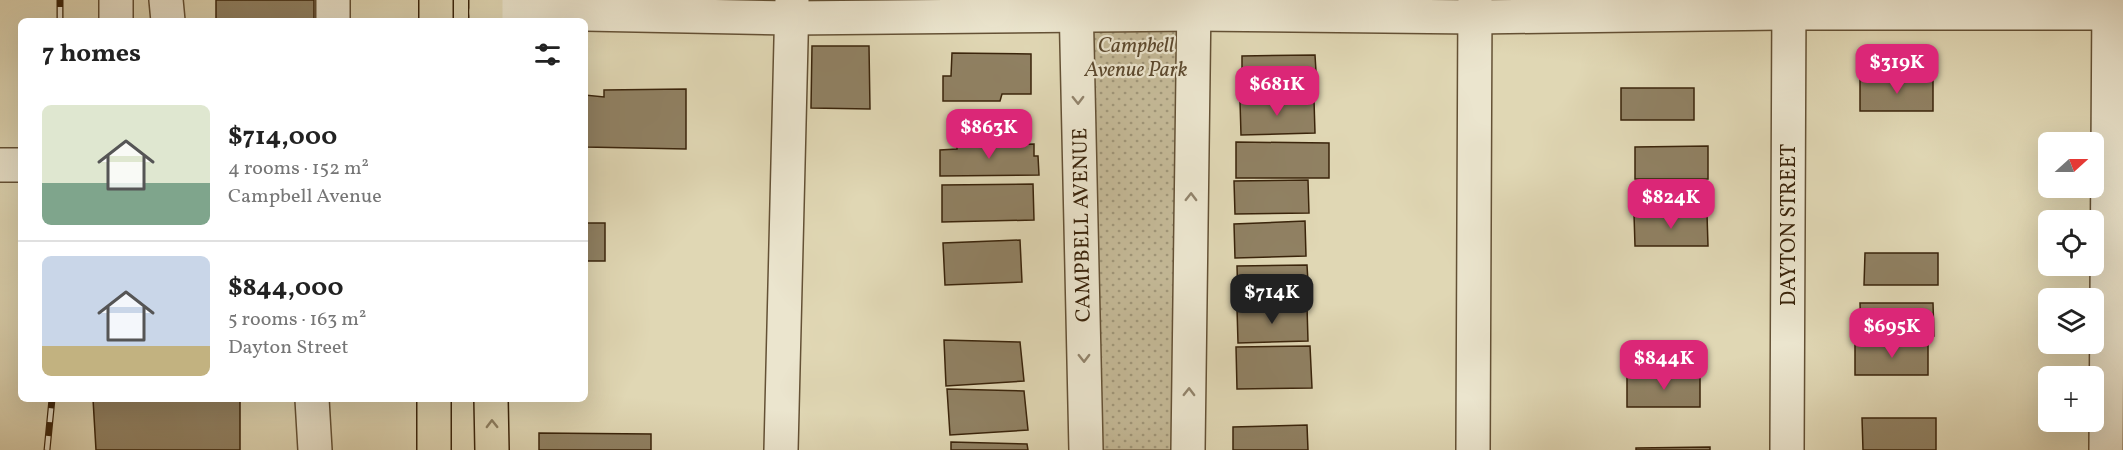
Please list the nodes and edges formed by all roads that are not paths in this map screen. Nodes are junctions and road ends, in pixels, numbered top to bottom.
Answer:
1 (116, 0) edge
2 (166, 0) edge
3 (333, 0) edge
4 (436, 0) edge
5 (1076, 7) edge
6 (1194, 7) edge
7 (1789, 7) edge
8 (1475, 8) edge
9 (2114, 8) edge
10 (792, 9) edge
11 (486, 11) edge
12 (116, 18) edge
13 (168, 18) edge
14 (333, 18) edge
15 (436, 18) edge
16 (0, 165) edge
17 (18, 165) edge
18 (312, 402) edge
19 (434, 402) edge
20 (491, 402) edge
21 (315, 450) edge
22 (434, 450) edge
23 (492, 450) edge
24 (781, 450) edge
25 (1086, 450) edge
26 (1188, 450) edge
27 (1473, 450) edge
28 (1787, 450) edge
29 (2106, 450) edge

1 - 12 street
2 - 13 street
3 - 14 street
4 - 15 highway
5 - 6 street
5 - 10 street
5 -> 25 street, CAMPBELL AVENUE
6 - 8 street
26 -> 6 street
7 - 8 street
7 - 9 street
7 - 28 street, DAYTON STREET
8 - 27 street
9 - 29 street
10 - 11 street
10 - 24 street
16 - 17 street
18 - 21 street
19 - 22 highway
23 -> 20 highway

